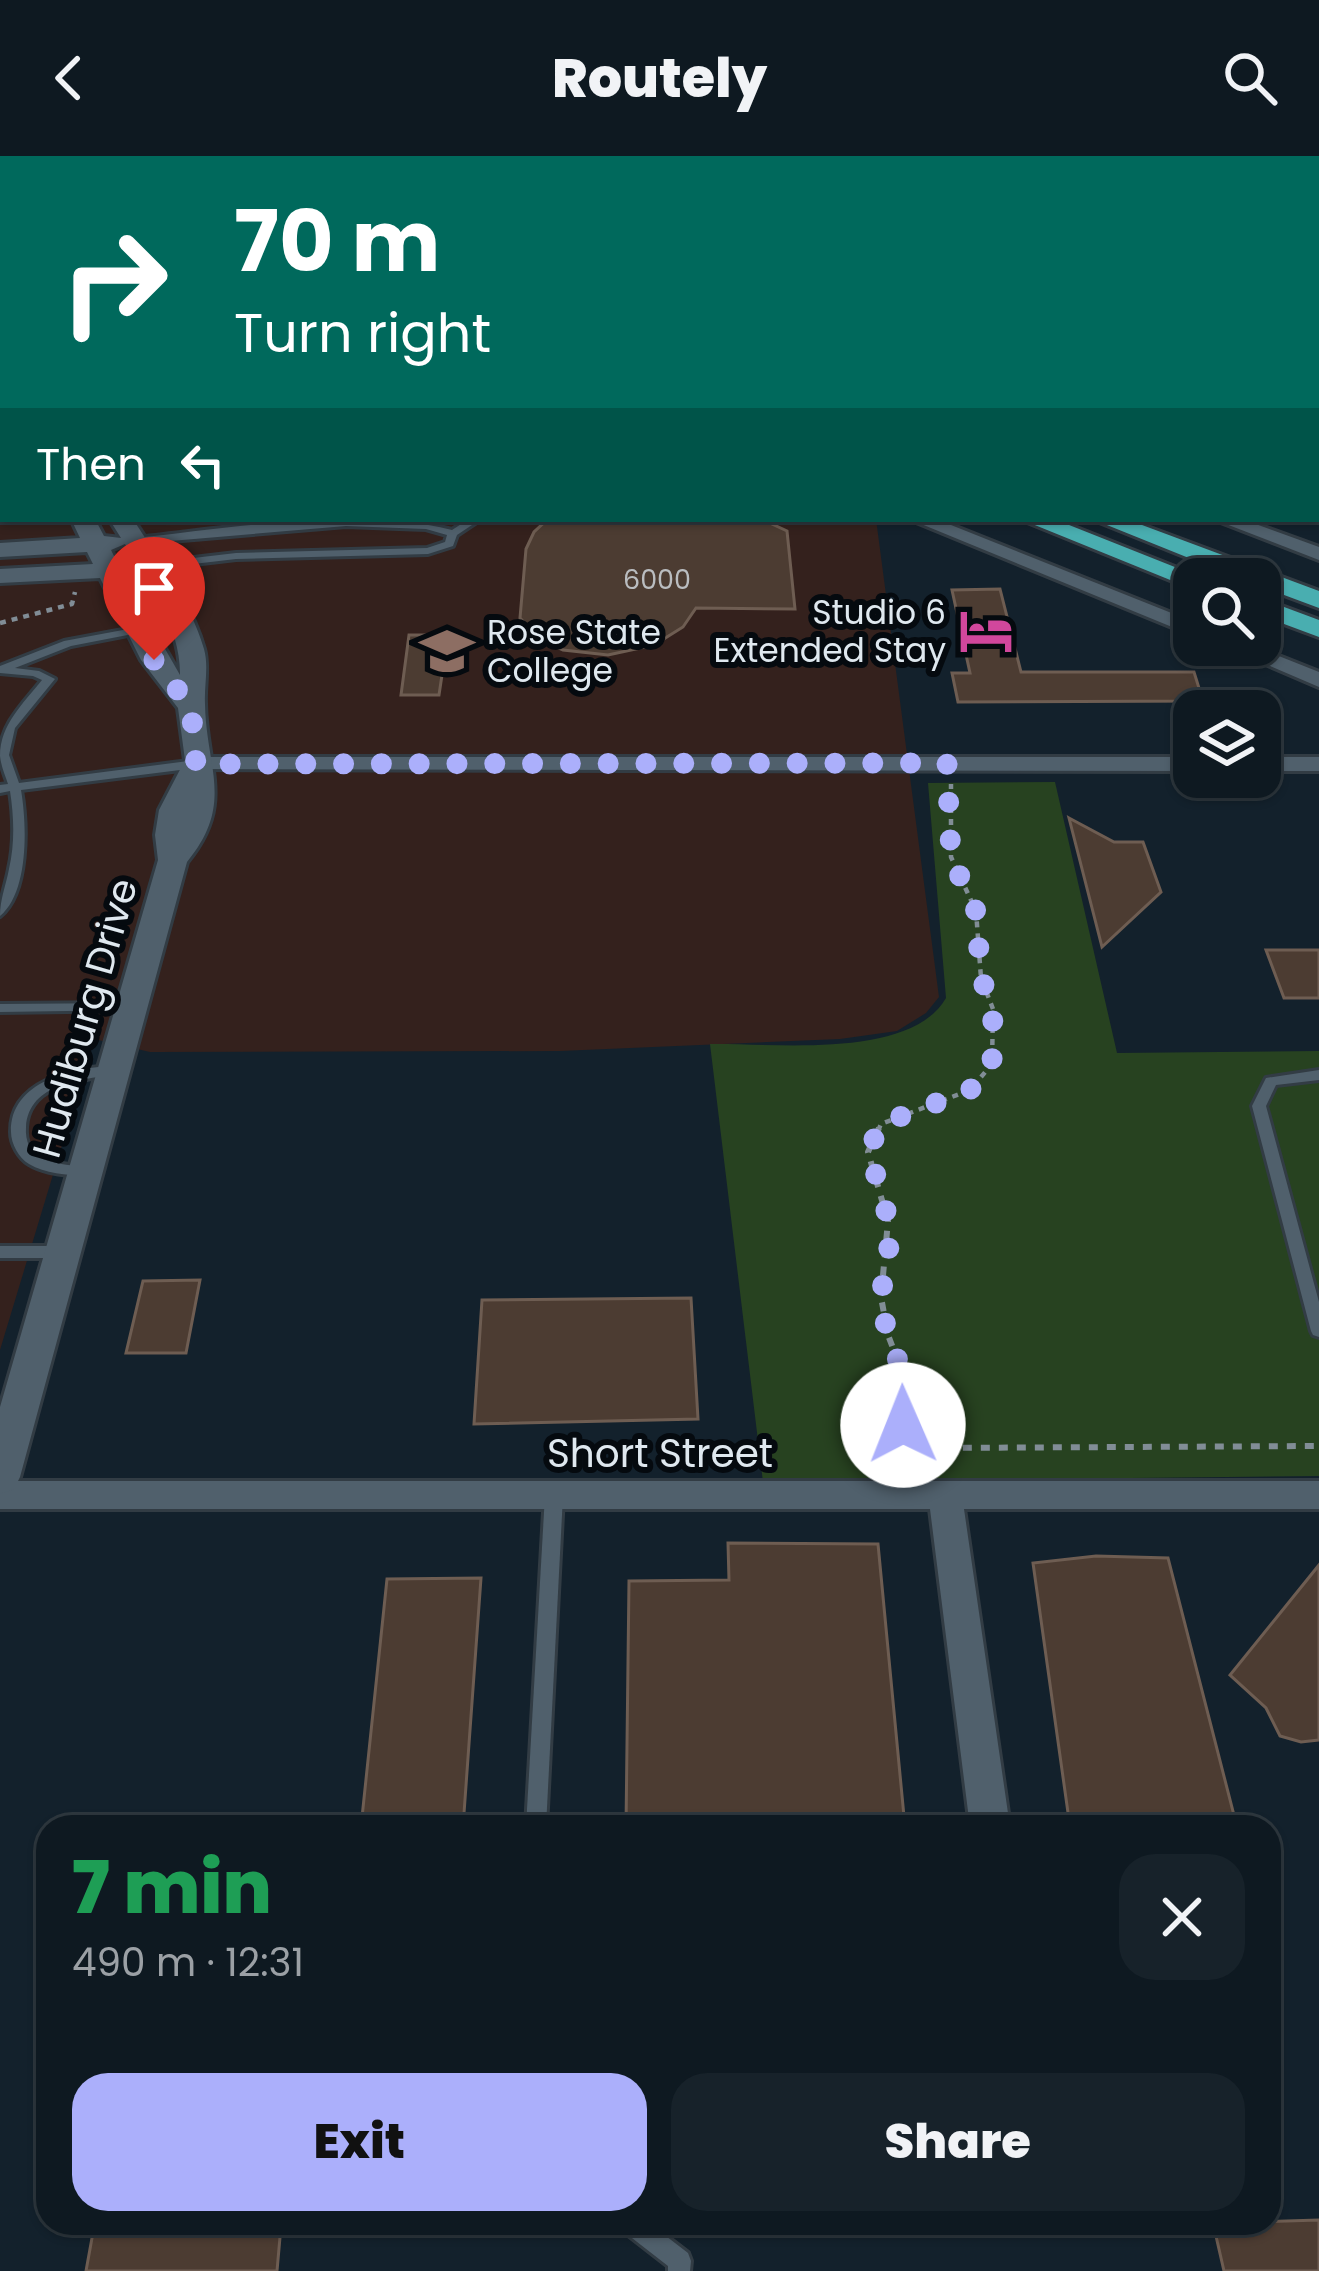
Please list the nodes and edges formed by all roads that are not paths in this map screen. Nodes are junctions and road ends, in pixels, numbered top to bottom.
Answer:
1 (83, 522) edge
2 (471, 522) edge
3 (927, 522) edge
4 (1040, 522) edge
5 (1112, 522) edge
6 (1231, 522) edge
7 (366, 526) junction
8 (128, 530) edge
9 (453, 533) junction
10 (93, 545) junction
11 (0, 550) edge
12 (364, 550) junction
13 (1319, 554) edge
14 (151, 566) junction
15 (107, 572) junction
16 (1173, 573) edge
17 (0, 576) edge
18 (1319, 600) edge
19 (1281, 614) edge
20 (1173, 621) edge
21 (1319, 629) edge
22 (139, 630) junction
23 (1281, 665) edge
24 (1, 670) edge
25 (1319, 680) edge
26 (191, 707) junction
27 (196, 764) junction
28 (1173, 764) edge
29 (1281, 764) edge
30 (1319, 764) edge
31 (19, 785) junction
32 (0, 789) edge
33 (0, 911) edge
34 (130, 1007) junction
35 (0, 1009) edge
36 (112, 1071) junction
37 (1319, 1075) edge
38 (85, 1172) junction
39 (0, 1252) edge
40 (62, 1252) junction
41 (1319, 1331) edge
42 (0, 1477) edge
43 (0, 1495) edge
44 (554, 1495) junction
45 (945, 1495) junction
46 (1319, 1495) edge
47 (537, 1815) edge
48 (988, 1815) edge
49 (646, 2235) edge
50 (680, 2271) edge

1 - 10 street
2 - 9 lane
3 - 20 street
4 - 16 highway
5 - 18 highway
6 - 13 street
7 - 8 lane
7 - 9 lane
7 - 12 lane
8 - 10 street
8 - 14 street, Hudiburg Drive
9 - 12 lane
10 - 11 street
10 - 15 street
12 - 14 lane
14 - 15 street
14 - 26 street, Hudiburg Drive
15 - 17 street
15 - 22 street
19 - 21 highway
22 - 24 lane
22 - 26 street
23 - 25 street
24 - 31 lane
26 - 27 street, Hudiburg Drive
27 - 28 street
27 - 31 lane
27 - 34 street, Hudiburg Drive
29 - 30 street
31 - 32 lane
31 - 33 lane
34 - 35 lane
34 - 36 street, Hudiburg Drive
36 - 38 street, Hudiburg Drive
36 - 38 lane
37 - 41 lane
38 - 40 street, Hudiburg Drive
39 - 40 lane
40 - 42 street, Hudiburg Drive
43 - 44 street, Short Street
44 - 45 street, Short Street
44 - 47 lane
45 - 46 street, Short Street
45 - 48 street
49 - 50 lane

